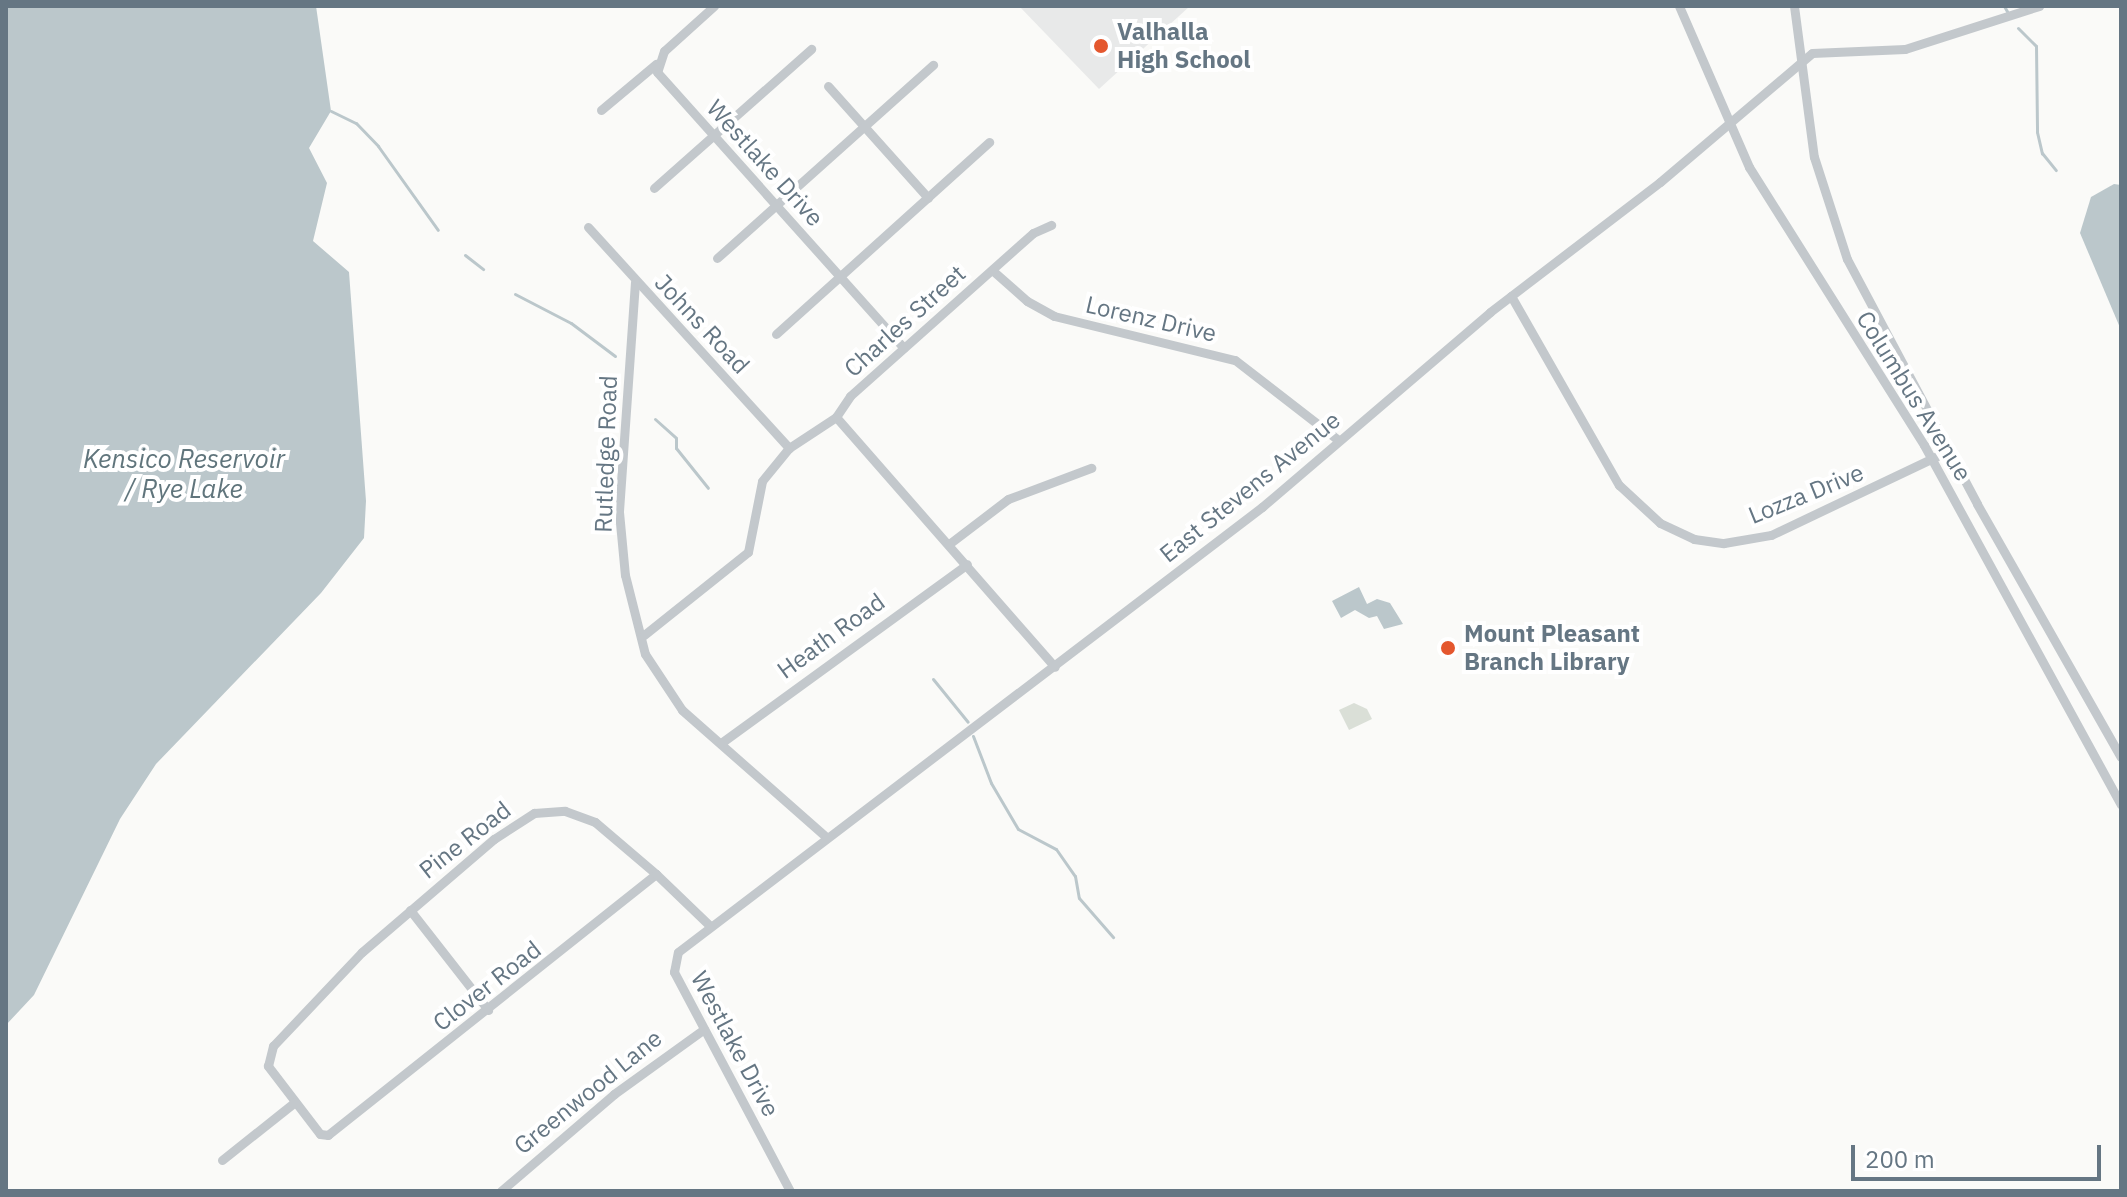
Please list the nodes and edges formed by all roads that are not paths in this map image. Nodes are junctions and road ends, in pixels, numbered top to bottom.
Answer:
1 (714, 6) edge
2 (1679, 6) edge
3 (1794, 6) edge
4 (2039, 6) edge
5 (811, 49) dead end
6 (656, 64) junction
7 (1802, 64) junction
8 (933, 65) dead end
9 (828, 86) dead end
10 (601, 110) dead end
11 (1728, 126) junction
12 (864, 128) junction
13 (713, 135) junction
14 (989, 142) dead end
15 (654, 188) dead end
16 (928, 198) junction
17 (776, 206) junction
18 (1051, 225) dead end
19 (588, 227) dead end
20 (717, 258) dead end
21 (992, 270) junction
22 (840, 277) junction
23 (635, 282) junction
24 (1511, 296) junction
25 (776, 334) dead end
26 (904, 348) junction
27 (836, 417) junction
28 (1338, 440) junction
29 (789, 448) junction
30 (1948, 451) junction
31 (1933, 461) junction
32 (1091, 468) dead end
33 (949, 544) junction
34 (967, 564) junction
35 (644, 635) junction
36 (1055, 667) junction
37 (721, 743) junction
38 (2121, 757) edge
39 (2121, 805) edge
40 (826, 837) junction
41 (656, 874) junction
42 (410, 910) junction
43 (709, 925) junction
44 (488, 1010) junction
45 (704, 1029) junction
46 (295, 1102) junction
47 (222, 1160) dead end
48 (788, 1190) edge
49 (501, 1191) edge

1 - 6 street
2 - 11 street, Columbus Avenue
3 - 7 street, Columbus Avenue
4 - 7 street, East Stevens Avenue
5 - 13 street
6 - 10 street
6 - 13 street, Westlake Drive
7 - 11 street, East Stevens Avenue
7 - 30 street, Columbus Avenue
8 - 12 street
9 - 12 street
11 - 24 street, East Stevens Avenue
11 - 31 street, Columbus Avenue
12 - 16 street
12 - 17 street
13 - 15 street
13 - 17 street, Westlake Drive
14 - 16 street
16 - 22 street
17 - 20 street
17 - 22 street, Westlake Drive
18 - 21 street, Charles Street
19 - 23 street, Johns Road
21 - 26 street, Charles Street
21 - 28 street, Lorenz Drive
22 - 25 street
22 - 26 street, Westlake Drive
23 - 29 street, Johns Road
23 - 35 street, Rutledge Road
24 - 28 street, East Stevens Avenue
24 - 31 street, Lozza Drive
26 - 27 street, Charles Street
27 - 29 street, Charles Street
27 - 33 street
28 - 36 street, East Stevens Avenue
29 - 35 street, Charles Street
30 - 31 street, Lozza Drive
30 - 38 street, Columbus Avenue
31 - 39 street, Columbus Avenue
32 - 33 street
33 - 34 street
34 - 36 street
34 - 37 street, Heath Road
35 - 37 street, Rutledge Road
36 - 40 street, East Stevens Avenue
37 - 40 street, Rutledge Road
40 - 43 street, East Stevens Avenue
41 - 42 street, Pine Road
41 - 43 street, Pine Road
41 - 44 street, Clover Road
42 - 44 street
42 - 46 street, Pine Road
43 - 45 street, Westlake Drive
44 - 46 street, Clover Road
45 - 48 street, Westlake Drive
45 - 49 street, Greenwood Lane
46 - 47 street

